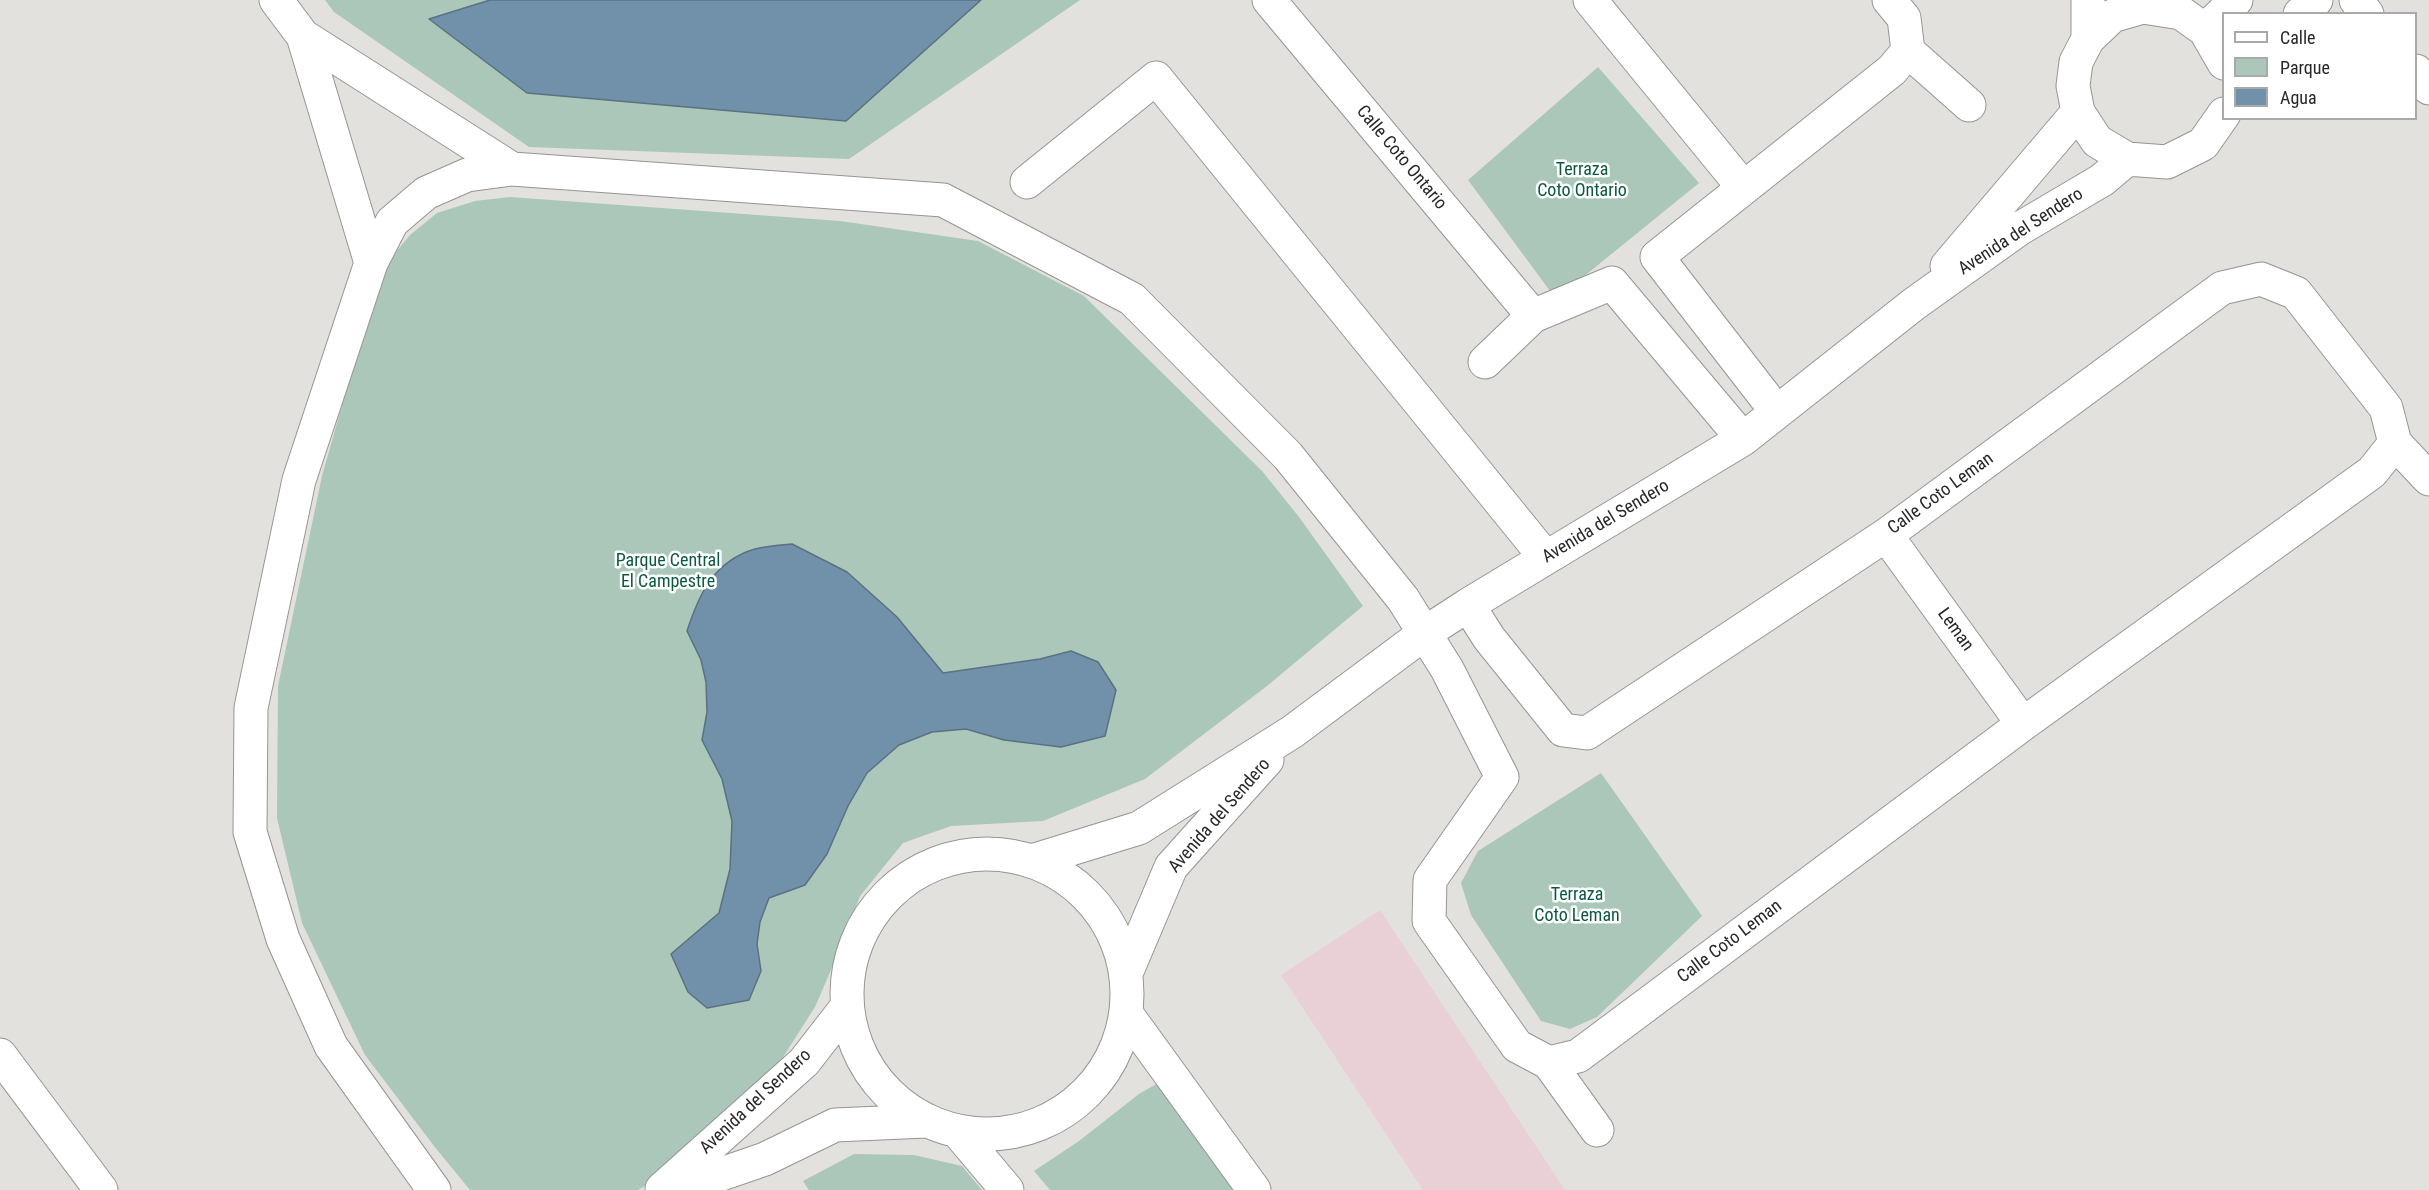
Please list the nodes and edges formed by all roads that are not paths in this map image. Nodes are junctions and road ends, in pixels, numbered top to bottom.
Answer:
1 (276, 0) edge
2 (1269, 0) edge
3 (1590, 0) edge
4 (1889, 0) edge
5 (2088, 0) edge
6 (2236, 0) edge
7 (2316, 0) edge
8 (2356, 0) edge
9 (2141, 3) edge
10 (2224, 12) edge
11 (2302, 12) edge
12 (2365, 12) edge
13 (2222, 14) edge
14 (2205, 30) junction
15 (303, 36) junction
16 (2088, 39) junction
17 (1908, 51) junction
18 (2222, 61) edge
19 (2417, 73) edge
20 (2429, 88) edge
21 (1969, 105) dead end
22 (2078, 112) junction
23 (2222, 116) edge
24 (2127, 159) junction
25 (512, 168) junction
26 (1027, 182) dead end
27 (1743, 187) junction
28 (371, 262) junction
29 (1914, 304) junction
30 (1533, 316) junction
31 (1485, 362) dead end
32 (1777, 412) junction
33 (1743, 439) junction
34 (2395, 443) junction
35 (2429, 479) edge
36 (1886, 535) junction
37 (1546, 558) junction
38 (1468, 605) junction
39 (1425, 633) junction
40 (2023, 724) junction
41 (1292, 732) junction
42 (1035, 860) junction
43 (1127, 971) junction
44 (846, 1008) junction
45 (1128, 1016) junction
46 (0, 1055) edge
47 (1549, 1063) junction
48 (926, 1121) junction
49 (1597, 1130) dead end
50 (958, 1132) junction
51 (101, 1190) edge
52 (434, 1190) edge
53 (660, 1190) edge
54 (675, 1190) edge
55 (1007, 1190) edge
56 (1254, 1190) edge

1 - 15 street
2 - 30 street, Calle Coto Ontario
3 - 27 street
4 - 17 street
5 - 16 street
6 - 10 street
7 - 11 street
8 - 12 street
9 - 14 street
9 - 16 street
13 - 14 street
14 - 18 street
15 - 25 street
15 - 28 street
16 - 22 street
17 - 21 street
17 - 27 street
19 - 20 street
22 - 24 street
22 - 29 street, Avenida del Sendero
23 - 24 street
24 - 29 street, Avenida del Sendero
25 - 28 street
25 - 39 street
26 - 37 street
27 - 32 street
28 - 52 street
29 - 32 street, Avenida del Sendero
30 - 31 street
30 - 33 street
32 - 33 street, Avenida del Sendero
33 - 37 street, Avenida del Sendero
34 - 35 street, Calle Coto Leman
34 - 36 street, Calle Coto Leman
34 - 40 street, Calle Coto Leman
36 - 38 street, Calle Coto Leman
36 - 40 street, Leman
37 - 38 street, Avenida del Sendero
38 - 39 street, Avenida del Sendero
39 - 41 street, Avenida del Sendero
39 - 47 street
40 - 47 street, Calle Coto Leman
41 - 42 street, Avenida del Sendero
41 - 43 street, Avenida del Sendero
42 - 43 street
42 - 44 street
43 - 45 street
44 - 48 street
44 - 53 street, Avenida del Sendero
45 - 50 street
45 - 56 street
46 - 51 street
47 - 49 street
48 - 50 street
48 - 54 street, Avenida del Sendero
50 - 55 street

